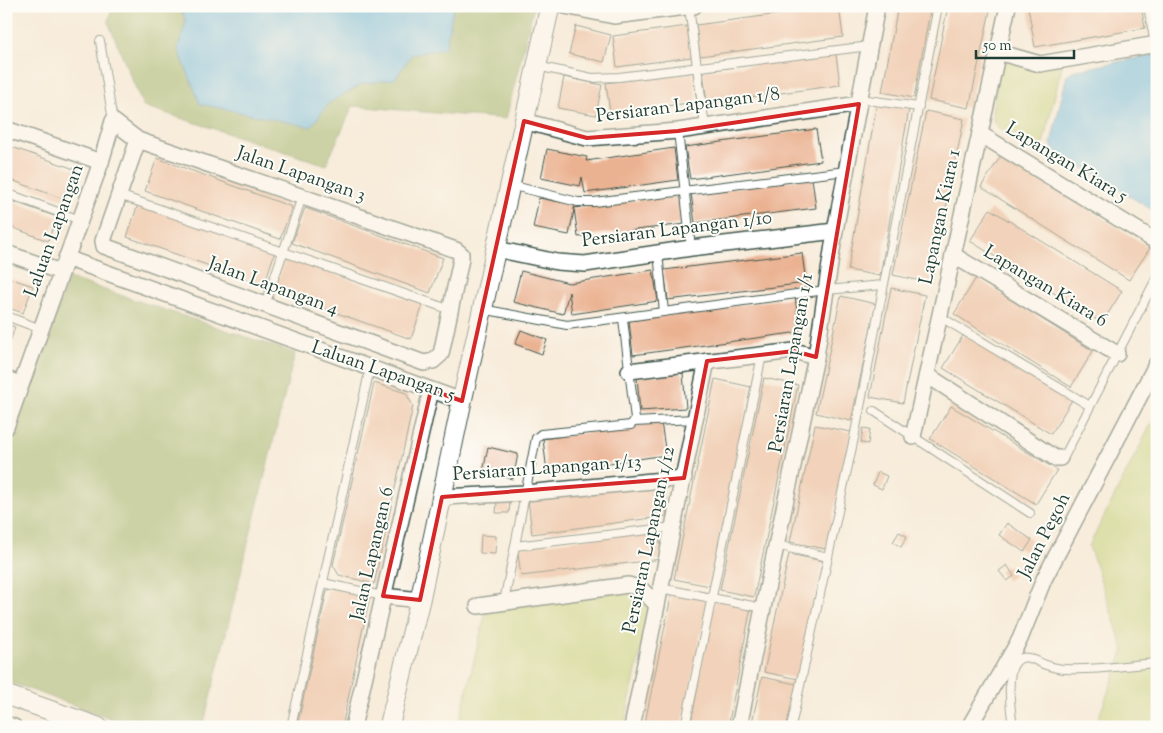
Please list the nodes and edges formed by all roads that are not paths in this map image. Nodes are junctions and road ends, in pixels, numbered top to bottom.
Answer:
1 (550, 6) edge
2 (566, 6) edge
3 (694, 6) edge
4 (877, 6) edge
5 (938, 6) edge
6 (1008, 6) edge
7 (1148, 6) edge
8 (689, 7) edge
9 (100, 41) dead end
10 (1156, 44) edge
11 (870, 46) junction
12 (998, 52) junction
13 (536, 66) junction
14 (697, 67) junction
15 (859, 101) junction
16 (919, 107) junction
17 (113, 121) junction
18 (524, 121) junction
19 (705, 126) junction
20 (6, 128) edge
21 (678, 131) junction
22 (980, 134) junction
23 (134, 137) junction
24 (101, 162) junction
25 (846, 171) junction
26 (510, 185) junction
27 (685, 191) junction
28 (6, 193) edge
29 (119, 195) junction
30 (302, 197) junction
31 (80, 220) junction
32 (835, 231) junction
33 (1157, 242) edge
34 (691, 248) junction
35 (496, 249) junction
36 (284, 252) junction
37 (6, 253) edge
38 (658, 253) junction
39 (953, 255) junction
40 (64, 265) junction
41 (1157, 277) edge
42 (883, 285) junction
43 (826, 290) junction
44 (265, 305) junction
45 (451, 310) junction
46 (482, 310) junction
47 (664, 312) junction
48 (6, 316) edge
49 (939, 316) junction
50 (623, 318) junction
51 (41, 328) junction
52 (1117, 354) junction
53 (762, 355) junction
54 (816, 357) junction
55 (706, 361) junction
56 (1157, 363) edge
57 (370, 368) junction
58 (629, 370) junction
59 (927, 375) junction
60 (6, 379) edge
61 (21, 384) junction
62 (431, 390) junction
63 (462, 402) junction
64 (1090, 406) junction
65 (874, 411) dead end
66 (695, 419) junction
67 (634, 422) junction
68 (6, 427) edge
69 (913, 436) junction
70 (1060, 458) joint
71 (684, 478) junction
72 (525, 493) junction
73 (442, 497) junction
74 (1030, 513) dead end
75 (673, 527) junction
76 (776, 545) junction
77 (515, 546) junction
78 (828, 557) junction
79 (323, 583) junction
80 (660, 588) junction
81 (384, 596) junction
82 (713, 598) junction
83 (420, 600) junction
84 (504, 602) junction
85 (657, 605) junction
86 (478, 606) dead end
87 (763, 608) junction
88 (1157, 663) edge
89 (6, 695) edge
90 (6, 724) edge
91 (14, 727) edge
92 (98, 727) edge
93 (291, 727) edge
94 (354, 727) edge
95 (389, 727) edge
96 (632, 727) edge
97 (685, 727) edge
98 (739, 727) edge
99 (790, 727) edge
100 (969, 727) edge
101 (1013, 727) edge

1 - 13 street, Laluan Lapangan 5
2 - 8 street
3 - 8 street
4 - 11 street, Persiaran Lapangan 1/1
5 - 16 lane
6 - 12 street, Lapangan Kiara 1
7 - 10 lane
8 - 14 lane
9 - 17 lane
10 - 12 street
11 - 14 lane
11 - 15 street, Persiaran Lapangan 1/1
12 - 22 street, Lapangan Kiara 1
13 - 14 lane
13 - 18 street, Laluan Lapangan 5
14 - 19 lane
15 - 16 lane
15 - 19 street, Persiaran Lapangan 1/8
15 - 25 street, Persiaran Lapangan 1/1
16 - 42 lane
17 - 23 street, Jalan Lapangan 3
17 - 24 street, Laluan Lapangan
18 - 21 street, Persiaran Lapangan 1/8
18 - 26 street, Laluan Lapangan 5
19 - 21 street, Persiaran Lapangan 1/8
20 - 24 street
21 - 27 lane
22 - 33 street, Lapangan Kiara 5
22 - 39 street, Lapangan Kiara 1
23 - 29 street
23 - 30 street, Jalan Lapangan 3
24 - 31 street, Laluan Lapangan
25 - 27 lane
25 - 32 street, Persiaran Lapangan 1/1
26 - 27 lane
26 - 35 street, Laluan Lapangan 5
27 - 34 lane
28 - 31 lane
29 - 36 lane
29 - 44 street, Jalan Lapangan 4
30 - 36 lane
30 - 45 street, Jalan Lapangan 3
31 - 40 street, Laluan Lapangan
32 - 34 street, Persiaran Lapangan 1/10
32 - 43 street, Persiaran Lapangan 1/1
34 - 38 street, Persiaran Lapangan 1/10
35 - 38 street, Persiaran Lapangan 1/10
35 - 46 street, Laluan Lapangan 5
36 - 44 lane
36 - 45 lane
37 - 40 street, Laluan Lapangan 5
38 - 47 lane
39 - 49 street, Lapangan Kiara 1
39 - 52 street, Lapangan Kiara 6
40 - 51 street, Laluan Lapangan
40 - 57 street, Laluan Lapangan 5
41 - 52 lane
42 - 43 lane
42 - 78 lane
43 - 47 lane
43 - 54 street, Persiaran Lapangan 1/1
44 - 45 street, Jalan Lapangan 4
46 - 50 lane
46 - 63 street, Laluan Lapangan 5
47 - 50 lane
48 - 51 lane
49 - 59 street, Lapangan Kiara 1
49 - 64 lane
50 - 58 lane
51 - 61 street, Laluan Lapangan
52 - 64 lane
53 - 54 street
53 - 55 street
53 - 82 lane
54 - 76 street, Persiaran Lapangan 1/1
55 - 58 street
55 - 66 street, Persiaran Lapangan 1/12
56 - 100 street, Jalan Pegoh
57 - 62 street, Laluan Lapangan 5
57 - 79 lane
58 - 67 lane
59 - 69 street, Lapangan Kiara 1
59 - 70 street
60 - 61 street
61 - 68 street, Laluan Lapangan
62 - 63 street, Laluan Lapangan 5
62 - 81 street, Jalan Lapangan 6
63 - 73 street
64 - 70 lane
65 - 69 lane
66 - 67 lane
66 - 71 street, Persiaran Lapangan 1/12
67 - 72 lane
69 - 74 lane
71 - 72 street, Persiaran Lapangan 1/13
71 - 75 street, Persiaran Lapangan 1/12
72 - 73 street, Persiaran Lapangan 1/13
72 - 77 lane
73 - 83 street
75 - 77 lane
75 - 80 street, Persiaran Lapangan 1/12
76 - 78 lane
76 - 87 street, Persiaran Lapangan 1/1
77 - 84 lane
78 - 99 lane
79 - 81 lane
79 - 93 lane
80 - 82 lane
80 - 85 street, Persiaran Lapangan 1/12
81 - 83 street
81 - 94 street, Jalan Lapangan 6
82 - 87 lane
82 - 97 lane
83 - 95 street
84 - 85 street
84 - 86 street
85 - 96 street, Persiaran Lapangan 1/12
87 - 98 street, Persiaran Lapangan 1/1
88 - 101 lane
89 - 92 street
90 - 91 street

